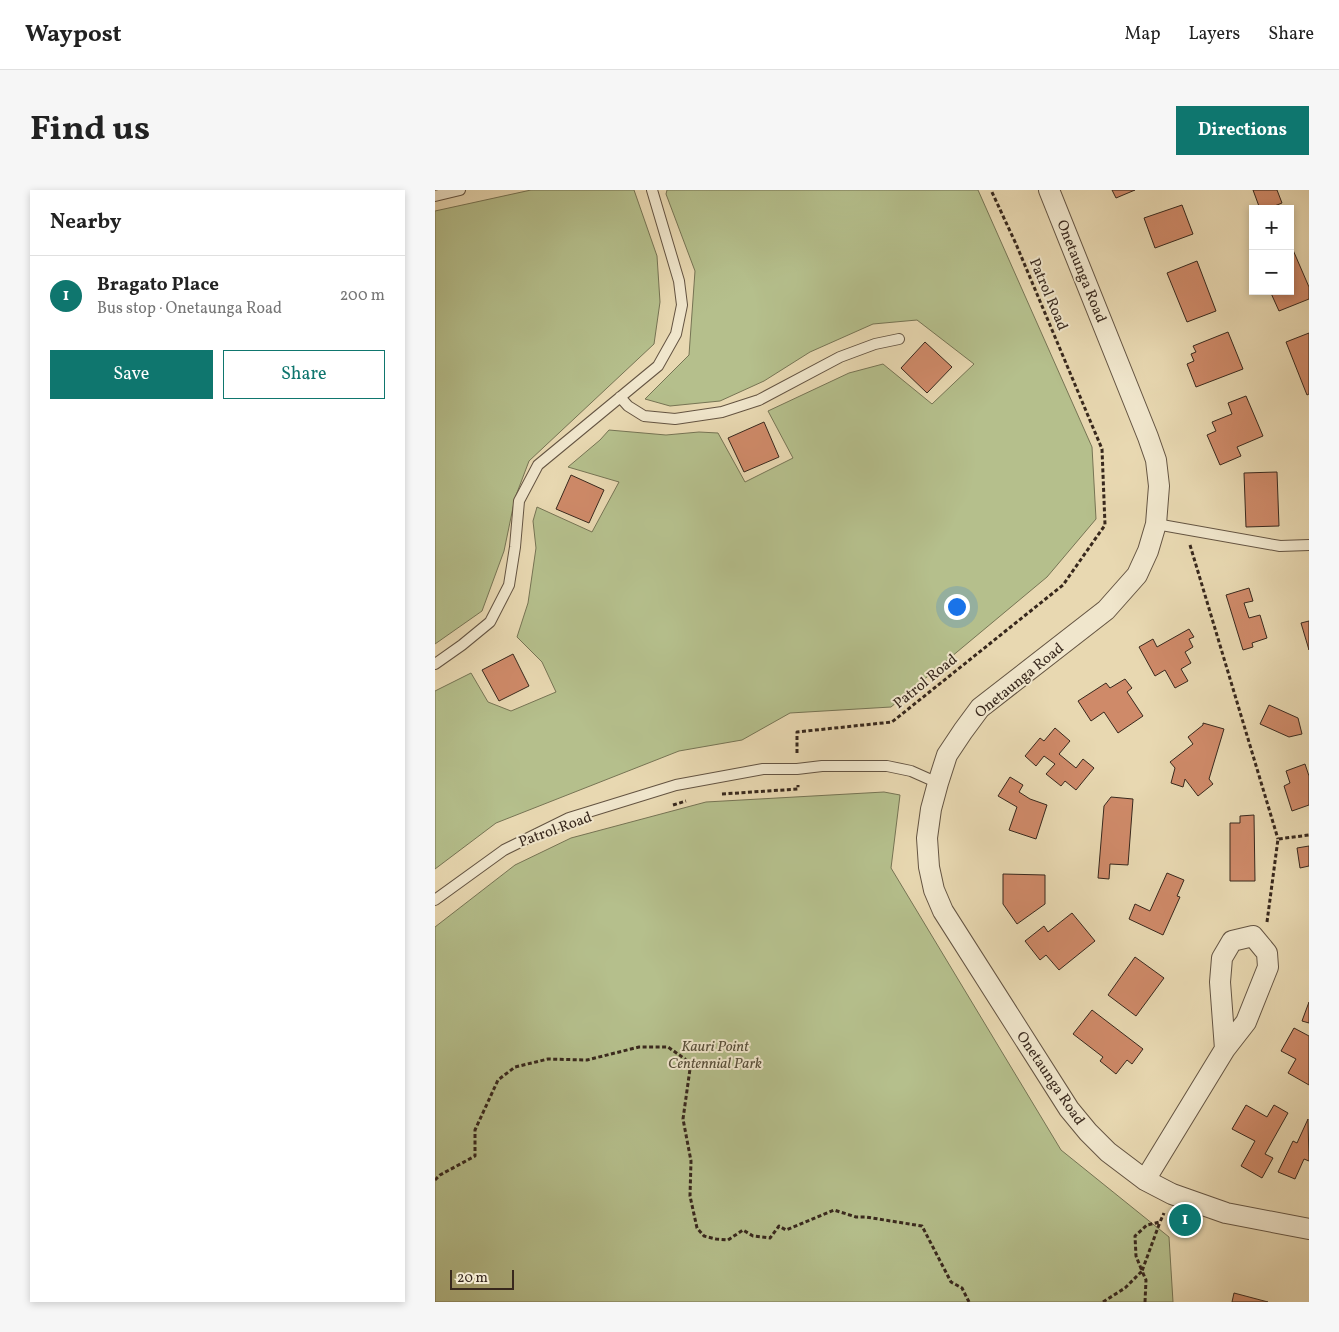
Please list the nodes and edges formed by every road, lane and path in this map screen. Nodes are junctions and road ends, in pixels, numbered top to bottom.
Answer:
1 (460, 190) edge
2 (652, 190) edge
3 (991, 190) edge
4 (1049, 190) edge
5 (435, 196) edge
6 (899, 339) dead end
7 (620, 397) junction
8 (1156, 524) junction
9 (1185, 530) junction
10 (1309, 545) edge
11 (435, 664) edge
12 (797, 769) junction
13 (938, 783) junction
14 (717, 795) dead end
15 (689, 800) dead end
16 (670, 805) dead end
17 (1309, 835) edge
18 (1278, 839) junction
19 (435, 900) edge
20 (1266, 930) dead end
21 (1225, 1049) junction
22 (435, 1180) edge
23 (1145, 1180) junction
24 (1167, 1208) dead end
25 (1160, 1222) junction
26 (1309, 1229) edge
27 (1142, 1271) junction
28 (969, 1302) edge
29 (1103, 1302) edge
30 (1145, 1302) edge

1 - 5 lane
2 - 7 lane
3 - 12 path, Patrol Road
4 - 8 street, Onetaunga Road
6 - 7 lane
7 - 11 lane
8 - 9 lane
8 - 13 street, Onetaunga Road
9 - 10 lane
9 - 18 path
12 - 13 lane
12 - 14 path, Patrol Road
12 - 19 lane
13 - 23 street, Onetaunga Road
15 - 16 path
17 - 18 path
18 - 20 path
21 - 21 street
21 - 23 street
22 - 28 path
23 - 26 street, Onetaunga Road
24 - 25 path
25 - 27 path
25 - 27 path
27 - 29 path
27 - 30 path

